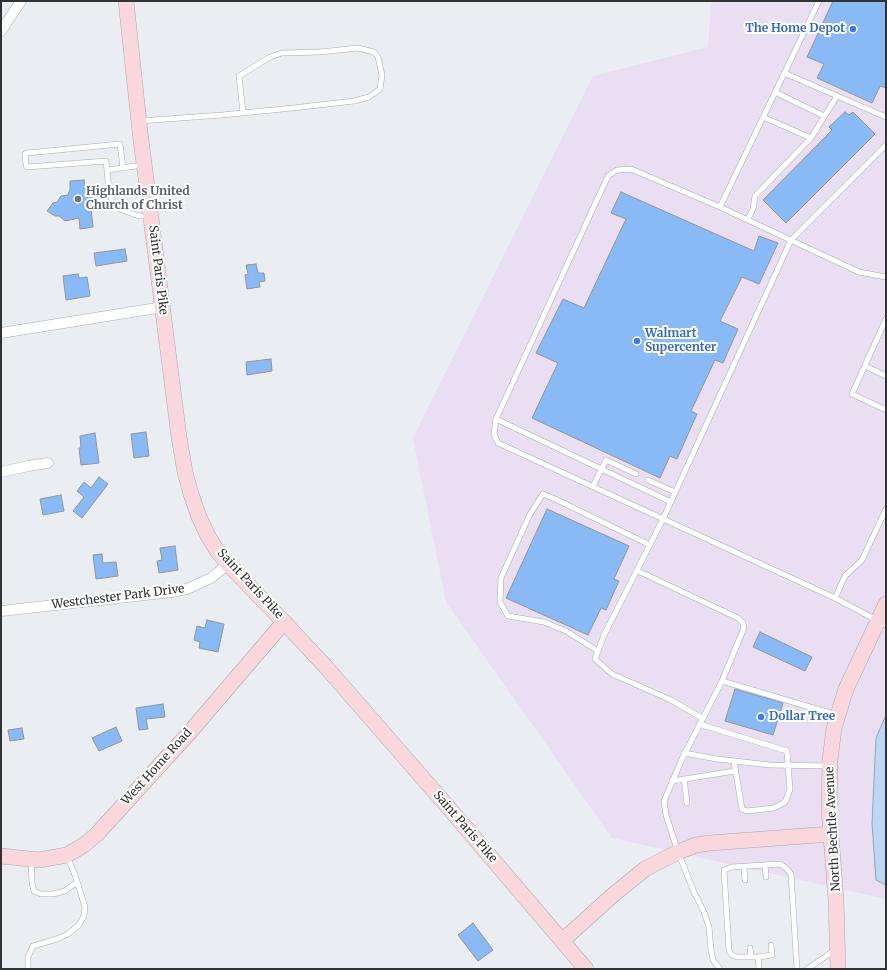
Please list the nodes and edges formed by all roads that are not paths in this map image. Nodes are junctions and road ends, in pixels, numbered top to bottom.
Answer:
1 (21, 1) edge
2 (126, 1) edge
3 (819, 1) edge
4 (1, 31) edge
5 (784, 74) junction
6 (775, 92) junction
7 (837, 96) junction
8 (243, 113) junction
9 (763, 116) junction
10 (824, 116) junction
11 (886, 117) edge
12 (139, 122) junction
13 (811, 138) junction
14 (886, 145) edge
15 (144, 165) junction
16 (123, 168) junction
17 (106, 170) junction
18 (720, 207) junction
19 (151, 216) junction
20 (748, 219) junction
21 (791, 240) junction
22 (886, 277) edge
23 (163, 307) junction
24 (886, 320) edge
25 (1, 333) edge
26 (864, 366) junction
27 (886, 376) edge
28 (886, 410) edge
29 (496, 419) junction
30 (48, 463) dead end
31 (602, 469) junction
32 (1, 472) edge
33 (636, 474) dead end
34 (648, 480) dead end
35 (593, 486) junction
36 (675, 492) junction
37 (671, 502) junction
38 (886, 509) edge
39 (663, 519) junction
40 (650, 545) junction
41 (228, 564) junction
42 (638, 571) junction
43 (835, 598) junction
44 (886, 604) edge
45 (1, 611) edge
46 (284, 622) junction
47 (882, 623) edge
48 (598, 651) junction
49 (722, 681) junction
50 (838, 715) junction
51 (702, 718) junction
52 (699, 724) junction
53 (684, 753) junction
54 (734, 761) junction
55 (788, 765) junction
56 (829, 766) junction
57 (735, 771) junction
58 (684, 779) junction
59 (672, 781) junction
60 (687, 803) dead end
61 (831, 834) junction
62 (678, 852) junction
63 (67, 855) junction
64 (1, 856) edge
65 (31, 859) junction
66 (765, 865) junction
67 (744, 866) junction
68 (766, 877) dead end
69 (745, 880) dead end
70 (77, 882) junction
71 (562, 940) junction
72 (771, 945) dead end
73 (750, 948) dead end
74 (838, 948) junction
75 (751, 957) junction
76 (758, 957) junction
77 (28, 969) edge
78 (586, 969) edge
79 (720, 969) edge
80 (759, 969) edge
81 (797, 969) edge
82 (802, 969) edge
83 (807, 969) edge
84 (838, 969) edge

1 - 4 street
2 - 12 street, Saint Paris Pike
3 - 5 lane
5 - 6 lane
5 - 7 lane
6 - 9 lane
6 - 10 lane
7 - 10 lane
7 - 11 lane
8 - 8 lane
8 - 12 lane
9 - 13 lane
9 - 18 lane
10 - 13 lane
12 - 15 street, Saint Paris Pike
13 - 20 lane
14 - 21 lane
15 - 16 lane
15 - 19 street, Saint Paris Pike
16 - 17 lane
16 - 17 lane
17 - 19 lane
18 - 20 lane
18 - 29 lane
19 - 23 street, Saint Paris Pike
20 - 21 lane
21 - 22 lane
21 - 36 lane
23 - 25 street
23 - 41 street, Saint Paris Pike
24 - 26 lane
26 - 27 lane
26 - 28 lane
29 - 31 lane
29 - 35 lane
30 - 32 street
31 - 33 lane
31 - 35 lane
31 - 37 lane
34 - 36 lane
35 - 39 lane
36 - 37 lane
37 - 39 lane
38 - 43 lane
39 - 40 lane
39 - 43 lane
40 - 42 lane
40 - 48 lane
41 - 45 street, Westchester Park Drive
41 - 46 street, Saint Paris Pike
42 - 48 lane
42 - 49 lane
43 - 47 lane
44 - 47 street, North Bechtle Avenue
46 - 63 street, West Home Road
46 - 71 street, Saint Paris Pike
47 - 50 street, North Bechtle Avenue
48 - 51 lane
49 - 50 lane
49 - 51 lane
50 - 56 street, North Bechtle Avenue
51 - 52 lane
52 - 53 lane
52 - 55 lane
53 - 54 lane
53 - 59 lane
54 - 55 lane
54 - 57 lane
55 - 56 lane
55 - 57 lane
56 - 61 street, North Bechtle Avenue
57 - 58 lane
58 - 59 lane
58 - 60 lane
59 - 62 lane
61 - 62 street
61 - 74 street, North Bechtle Avenue
62 - 71 street
62 - 79 lane
63 - 65 street, West Home Road
63 - 70 lane
64 - 65 street, West Home Road
65 - 70 lane
66 - 67 lane
66 - 68 lane
66 - 81 lane
67 - 69 lane
67 - 75 lane
70 - 77 lane
71 - 78 street, Saint Paris Pike
72 - 76 lane
73 - 75 lane
74 - 83 lane
74 - 84 street, North Bechtle Avenue
75 - 76 lane
76 - 80 lane
82 - 83 lane

